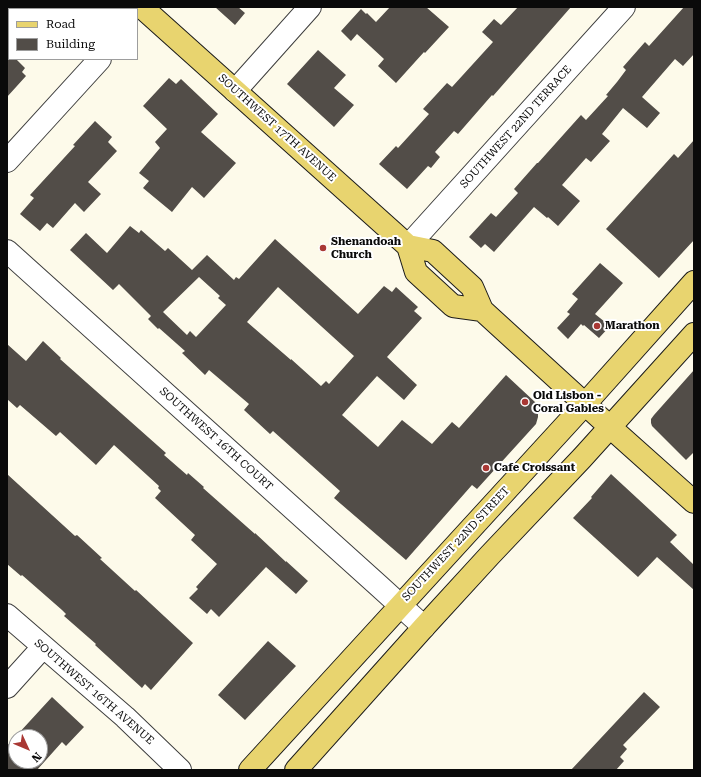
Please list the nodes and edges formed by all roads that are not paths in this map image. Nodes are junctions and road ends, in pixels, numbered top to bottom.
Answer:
1 (310, 7) edge
2 (624, 7) edge
3 (140, 11) edge
4 (99, 60) edge
5 (235, 91) junction
6 (7, 161) edge
7 (408, 246) junction
8 (7, 251) edge
9 (694, 282) edge
10 (694, 334) edge
11 (585, 404) junction
12 (610, 427) junction
13 (694, 502) edge
14 (400, 605) junction
15 (7, 615) edge
16 (424, 627) junction
17 (43, 647) junction
18 (7, 687) edge
19 (180, 770) edge
20 (250, 770) edge
21 (296, 770) edge

1 - 5 street
2 - 7 street, SOUTHWEST 22ND TERRACE
3 - 5 main road, SOUTHWEST 17TH AVENUE
4 - 6 street
5 - 7 main road, SOUTHWEST 17TH AVENUE
7 - 11 main road, SOUTHWEST 17TH AVENUE
8 - 14 street, SOUTHWEST 16TH COURT
9 - 11 main road, SOUTHWEST 22ND STREET
10 - 12 main road
11 - 12 main road, SOUTHWEST 17TH AVENUE
11 - 14 main road, SOUTHWEST 22ND STREET
12 - 13 main road, SOUTHWEST 17TH AVENUE
12 - 16 main road
14 - 16 street, SOUTHWEST 16TH COURT
14 - 20 main road, SOUTHWEST 22ND STREET
15 - 17 street, SOUTHWEST 16TH AVENUE
16 - 21 main road
17 - 18 street
17 - 19 street, SOUTHWEST 16TH AVENUE

